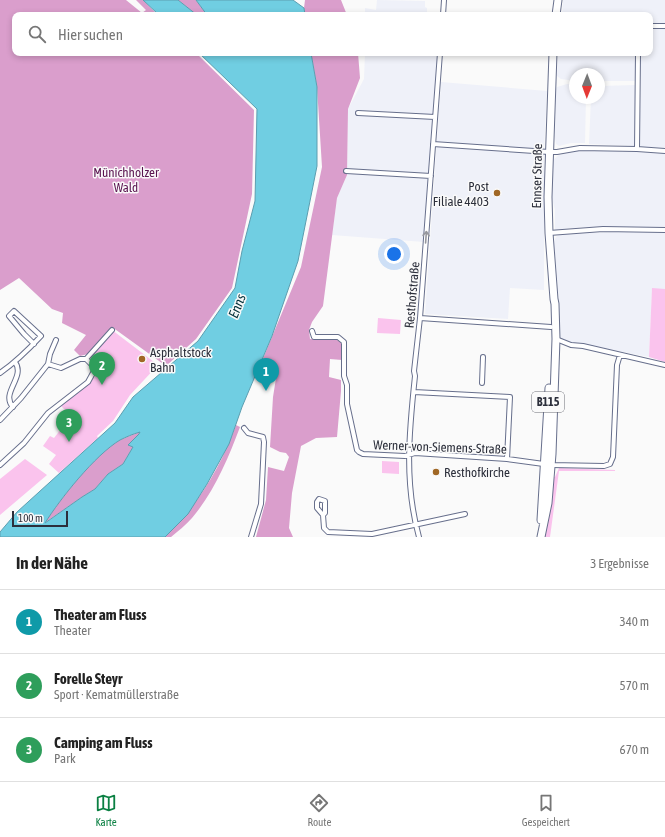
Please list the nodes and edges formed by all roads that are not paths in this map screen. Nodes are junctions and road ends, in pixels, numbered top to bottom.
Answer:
1 (444, 0) edge
2 (558, 0) edge
3 (443, 12) edge
4 (556, 12) edge
5 (653, 26) edge
6 (665, 26) edge
7 (440, 56) edge
8 (553, 56) edge
9 (638, 56) edge
10 (358, 113) dead end
11 (435, 118) junction
12 (433, 144) junction
13 (637, 149) junction
14 (665, 151) edge
15 (549, 152) junction
16 (346, 171) dead end
17 (431, 176) junction
18 (665, 230) edge
19 (549, 233) junction
20 (554, 298) junction
21 (420, 318) junction
22 (551, 327) junction
23 (112, 330) dead end
24 (312, 331) dead end
25 (556, 339) junction
26 (56, 340) dead end
27 (34, 344) junction
28 (571, 345) junction
29 (555, 351) junction
30 (620, 355) junction
31 (483, 357) dead end
32 (86, 359) junction
33 (15, 362) junction
34 (48, 364) junction
35 (665, 365) edge
36 (0, 373) edge
37 (482, 382) dead end
38 (414, 392) junction
39 (13, 407) junction
40 (0, 420) edge
41 (244, 428) dead end
42 (409, 455) junction
43 (507, 459) junction
44 (548, 464) junction
45 (0, 465) edge
46 (465, 514) dead end
47 (323, 515) dead end
48 (416, 524) junction
49 (251, 537) edge
50 (419, 537) edge
51 (541, 537) edge

1 - 3 street
2 - 4 main road
5 - 6 street
7 - 11 street, Resthofstraße
8 - 15 main road, Ennser Straße / B115
9 - 13 street
10 - 11 street
11 - 12 street, Resthofstraße
12 - 15 street
12 - 17 street, Resthofstraße
13 - 14 street
13 - 15 street
15 - 19 main road, Ennser Straße / B115
16 - 17 street
21 -> 17 street, Resthofstraße
18 - 19 street
19 - 20 main road, Ennser Straße / B115
20 - 22 main road, Ennser Straße / B115
20 - 25 main road, Ennser Straße / B115
21 - 22 street
21 - 38 street, Resthofstraße
22 - 44 main road, Ennser Straße / B115
23 - 32 street
24 - 42 street, Werner-von-Siemens-Straße
25 - 28 street
25 - 29 main road, Ennser Straße / B115
26 - 34 street
27 - 27 street
27 - 33 street
28 - 29 street
28 - 30 street
29 - 44 main road, Ennser Straße / B115
30 - 35 street
30 - 44 street, Werner-von-Siemens-Straße
31 - 37 street
32 - 34 street
32 - 45 street
33 - 36 street
33 - 39 street
34 - 39 street
38 - 42 street, Resthofstraße
38 - 43 street
39 - 40 street
41 - 49 street
42 - 43 street, Werner-von-Siemens-Straße
42 - 48 street, Resthofstraße
43 - 44 street, Werner-von-Siemens-Straße
44 - 51 main road, Ennser Straße / B115
46 - 48 street
47 - 48 street
48 - 50 street, Resthofstraße

